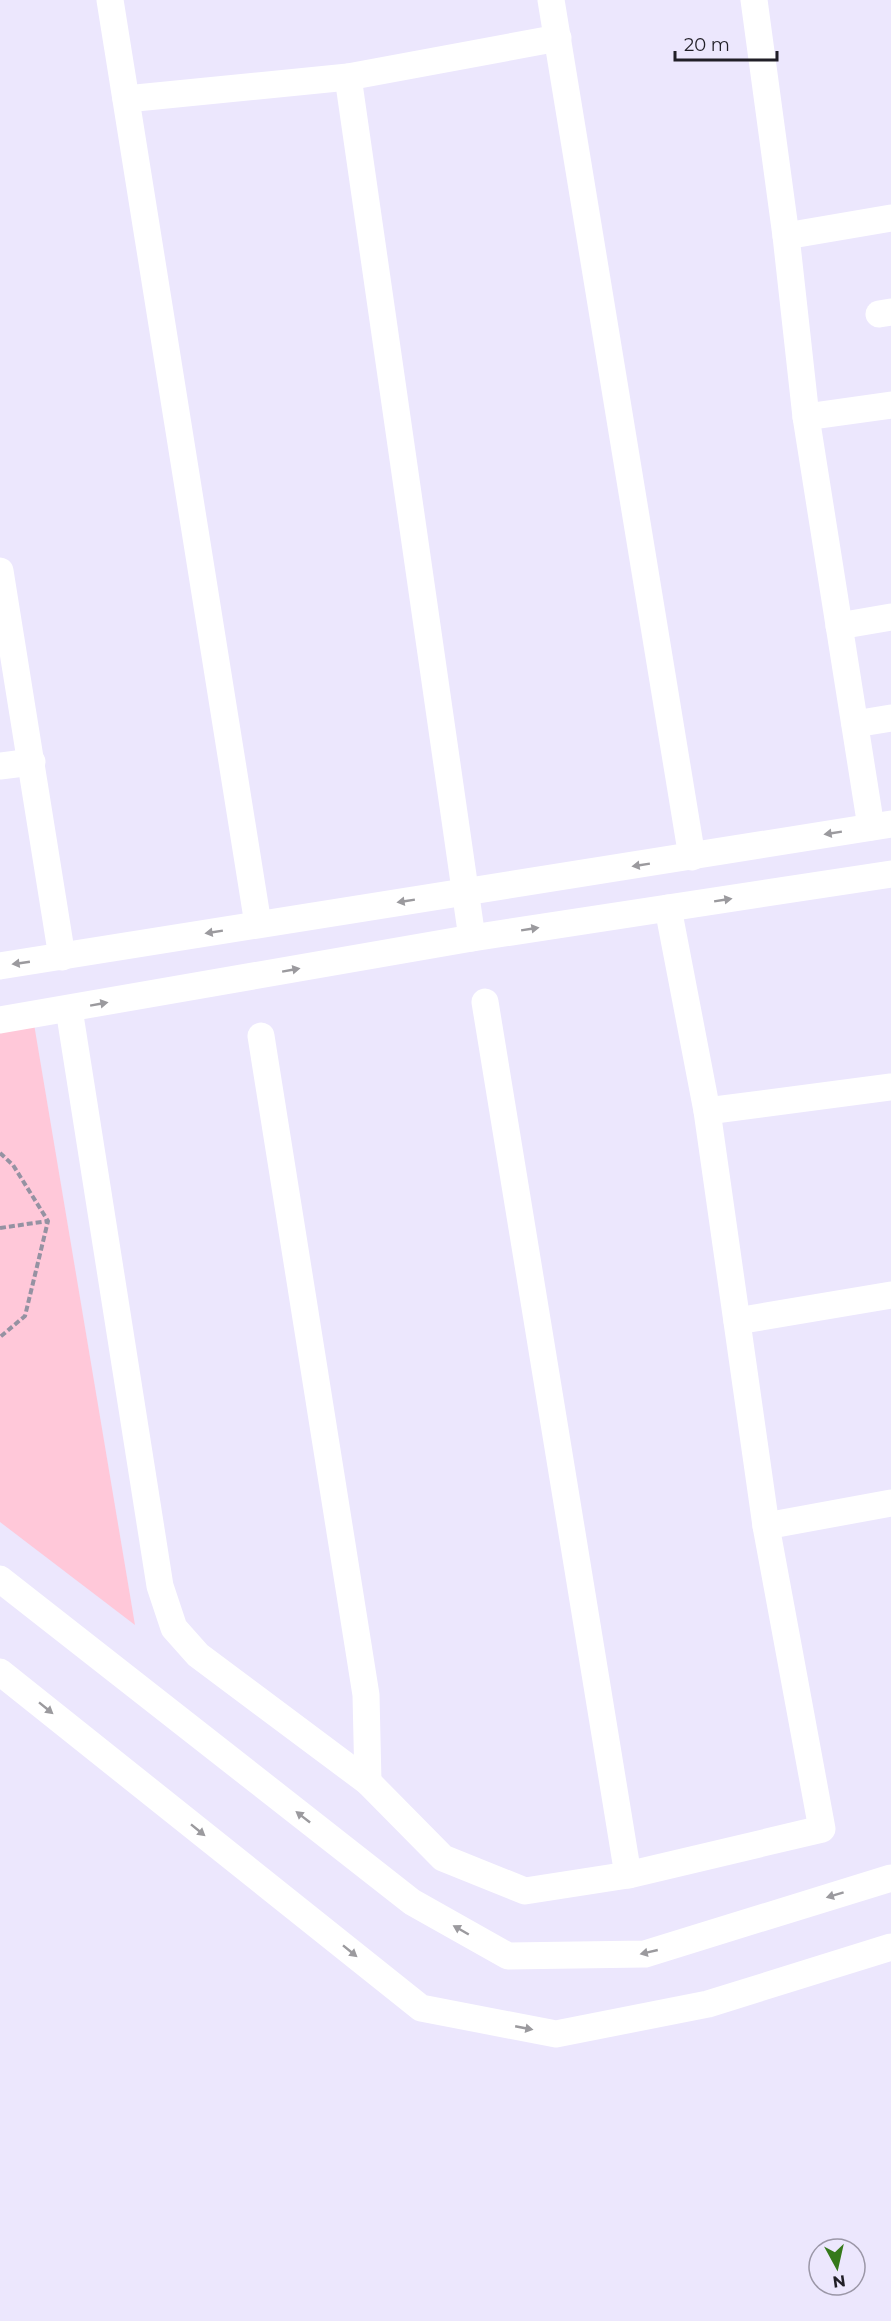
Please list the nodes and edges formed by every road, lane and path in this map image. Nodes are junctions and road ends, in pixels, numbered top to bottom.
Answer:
1 (110, 0) edge
2 (551, 0) edge
3 (754, 0) edge
4 (558, 38) junction
5 (348, 77) junction
6 (126, 99) junction
7 (891, 218) edge
8 (786, 236) junction
9 (891, 405) edge
10 (806, 417) junction
11 (0, 571) edge
12 (891, 617) edge
13 (839, 626) junction
14 (891, 718) edge
15 (855, 724) junction
16 (32, 762) junction
17 (0, 766) edge
18 (881, 825) edge
19 (692, 857) junction
20 (891, 874) edge
21 (464, 892) junction
22 (668, 908) junction
23 (258, 924) junction
24 (472, 938) junction
25 (62, 957) junction
26 (0, 966) edge
27 (485, 1002) dead end
28 (69, 1009) junction
29 (0, 1020) edge
30 (261, 1036) dead end
31 (891, 1087) edge
32 (707, 1111) junction
33 (0, 1153) edge
34 (48, 1221) junction
35 (0, 1228) edge
36 (891, 1295) edge
37 (737, 1321) junction
38 (0, 1337) edge
39 (891, 1503) edge
40 (766, 1526) junction
41 (0, 1579) edge
42 (0, 1672) edge
43 (368, 1782) junction
44 (628, 1875) junction
45 (891, 1878) edge
46 (891, 1947) edge

1 - 6 street
2 - 4 street
3 - 8 street
4 - 5 street
4 - 19 street
5 - 6 street
5 - 21 street
6 - 23 street
7 - 8 street
8 - 10 street
9 - 10 street
10 - 13 street
11 - 16 street
12 - 13 street
13 - 15 street
14 - 15 street
15 - 18 street
16 - 17 street
16 - 25 street
18 -> 19 street
19 -> 21 street
22 -> 20 street
21 -> 23 street
21 - 24 street
24 -> 22 street
22 - 32 street
23 -> 25 street
28 -> 24 street
25 -> 26 street
27 - 44 street
28 - 29 street
28 - 43 street
30 - 43 street
31 - 32 street
32 - 37 street
33 - 34 path
34 - 35 path
34 - 38 path
36 - 37 street
37 - 40 street
39 - 40 street
40 - 44 street
45 -> 41 street
42 -> 46 street
43 - 44 street

